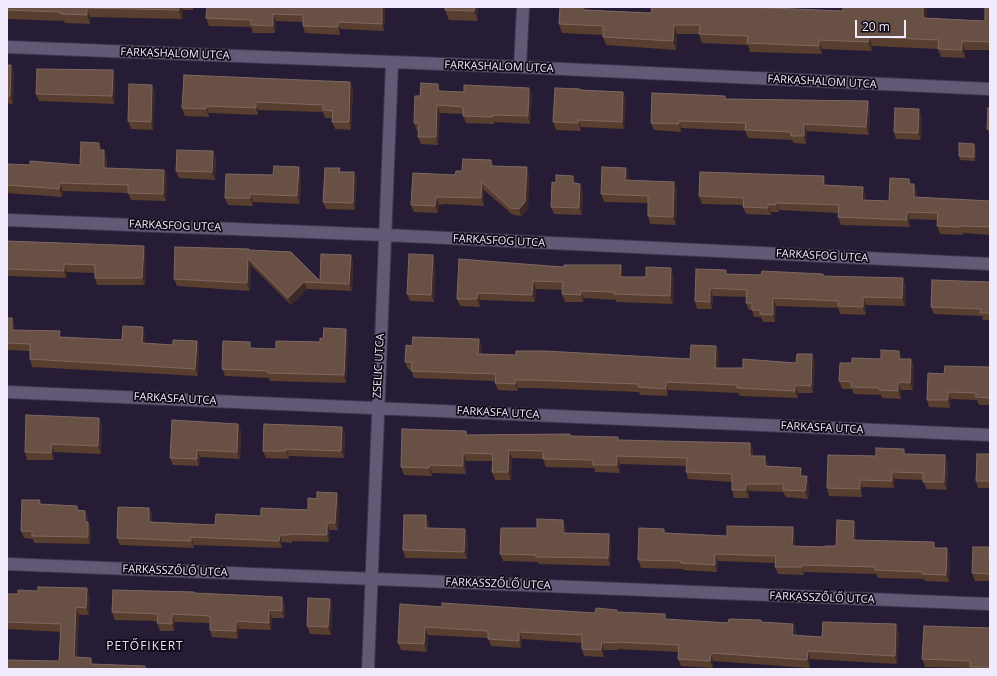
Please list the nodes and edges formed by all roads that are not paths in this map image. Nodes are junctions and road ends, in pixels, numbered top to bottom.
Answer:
1 (523, 7) edge
2 (7, 47) edge
3 (392, 63) junction
4 (520, 67) junction
5 (990, 89) edge
6 (7, 220) edge
7 (385, 235) junction
8 (990, 264) edge
9 (7, 392) edge
10 (377, 408) junction
11 (990, 435) edge
12 (7, 564) edge
13 (372, 579) junction
14 (990, 604) edge
15 (368, 669) edge

1 - 4 street
2 - 3 street, FARKASHALOM UTCA
3 - 4 street, FARKASHALOM UTCA
3 - 7 street, ZSELIC UTCA
4 - 5 street, FARKASHALOM UTCA
6 - 7 street, FARKASFOG UTCA
7 - 8 street, FARKASFOG UTCA
7 - 10 street, ZSELIC UTCA
9 - 10 street, FARKASFA UTCA
10 - 11 street, FARKASFA UTCA
10 - 13 street, ZSELIC UTCA
12 - 13 street, FARKASSZŐLŐ UTCA
13 - 14 street, FARKASSZŐLŐ UTCA
13 - 15 street, ZSELIC UTCA

